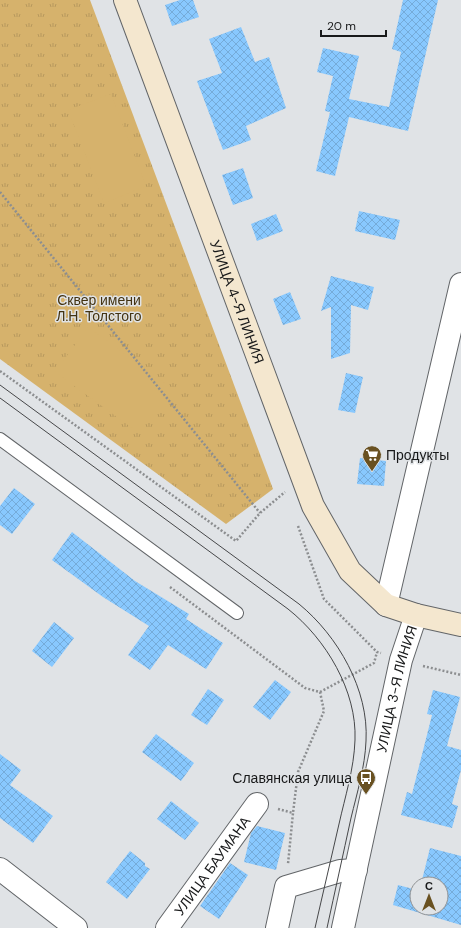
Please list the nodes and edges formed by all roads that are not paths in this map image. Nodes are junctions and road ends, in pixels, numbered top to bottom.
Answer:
1 (125, 0) edge
2 (461, 284) edge
3 (0, 439) edge
4 (379, 599) junction
5 (237, 613) dead end
6 (416, 615) junction
7 (461, 624) edge
8 (257, 804) road end
9 (0, 868) edge
10 (356, 870) junction
11 (76, 928) edge
12 (167, 928) edge
13 (277, 928) edge
14 (343, 928) edge

1 - 4 street, УЛИЦА 4-Я ЛИНИЯ
2 - 4 street
3 - 5 lane
4 - 6 street
6 - 7 street
6 - 10 street, УЛИЦА 3-Я ЛИНИЯ
8 - 12 street, УЛИЦА БАУМАНА
9 - 11 street
10 - 13 street
10 - 14 street, УЛИЦА 3-Я ЛИНИЯ

